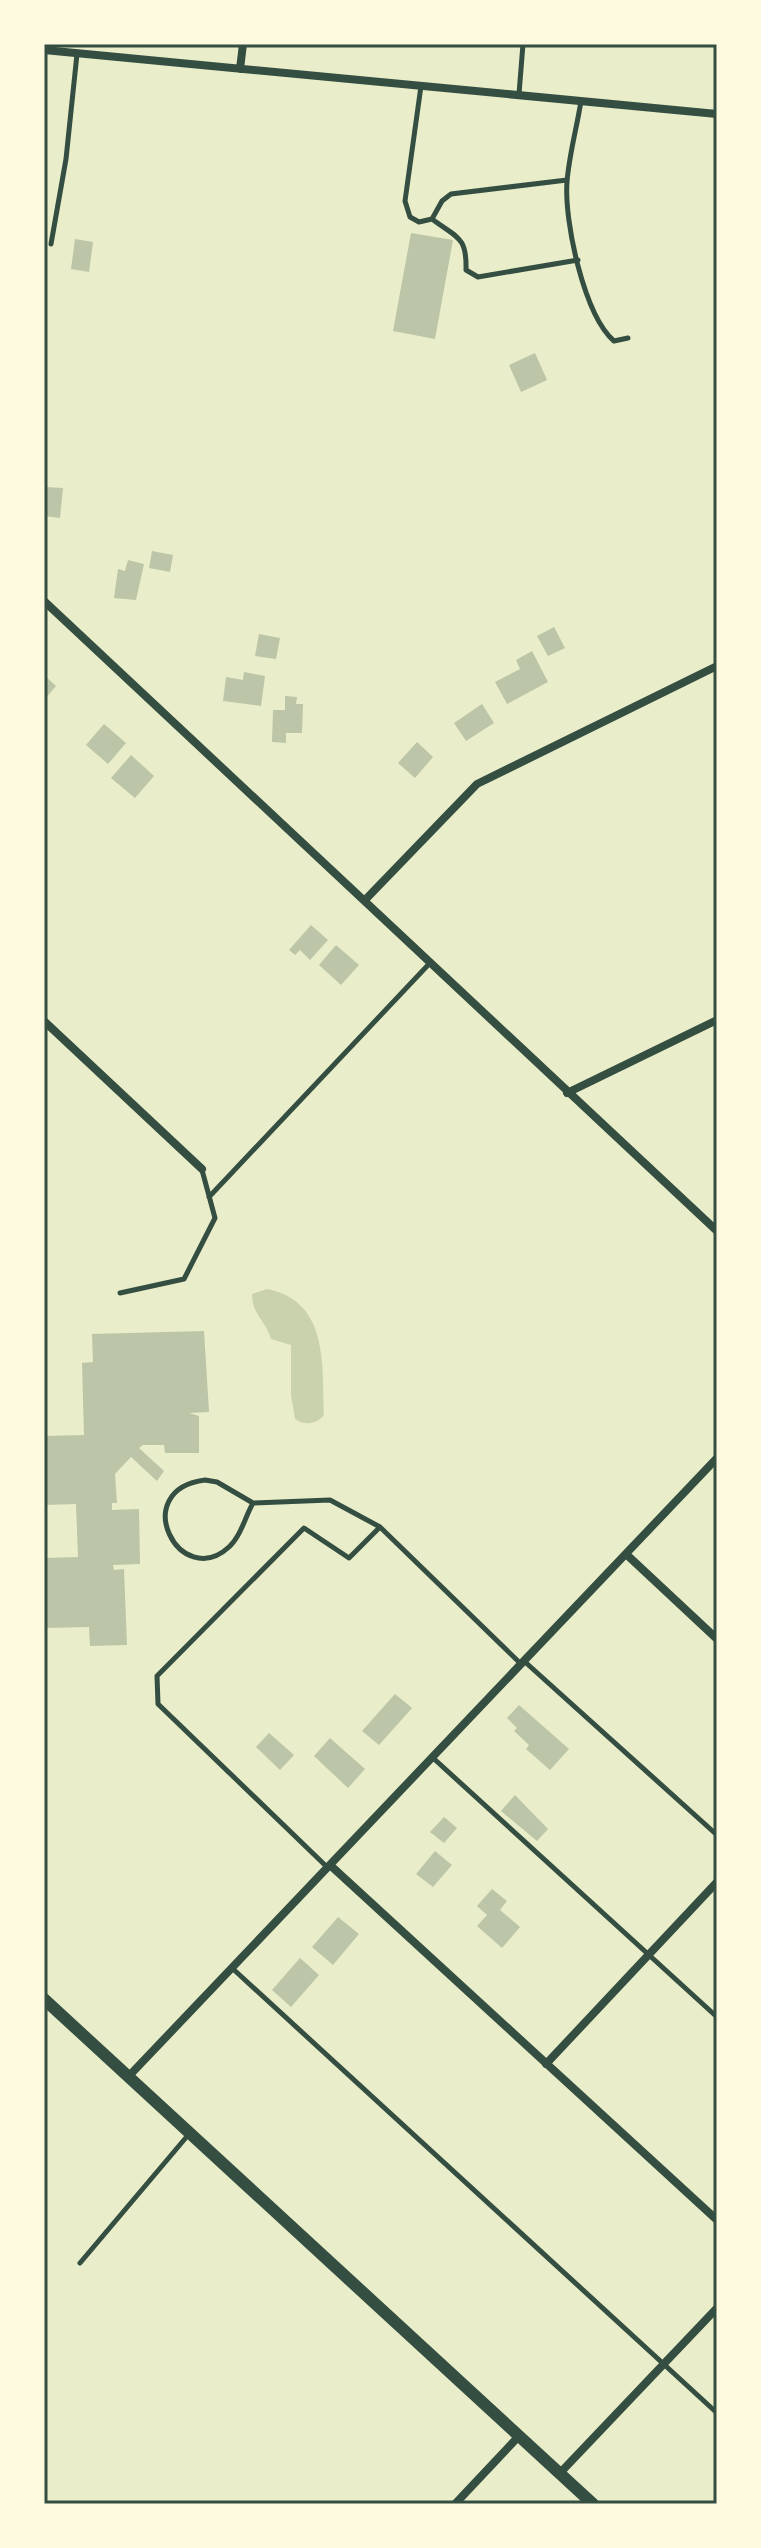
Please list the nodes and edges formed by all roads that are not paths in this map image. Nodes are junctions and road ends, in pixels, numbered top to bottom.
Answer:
1 (88, 44) edge
2 (243, 44) edge
3 (523, 44) edge
4 (44, 50) edge
5 (82, 54) junction
6 (240, 69) junction
7 (421, 86) junction
8 (519, 95) junction
9 (581, 101) junction
10 (717, 114) edge
11 (567, 180) junction
12 (432, 219) junction
13 (51, 244) dead end
14 (578, 260) junction
15 (628, 338) dead end
16 (44, 601) edge
17 (717, 666) edge
18 (365, 900) junction
19 (429, 964) junction
20 (717, 1020) edge
21 (44, 1021) edge
22 (567, 1093) junction
23 (202, 1169) joint
24 (209, 1197) junction
25 (717, 1231) edge
26 (120, 1293) dead end
27 (717, 1458) edge
28 (253, 1503) junction
29 (380, 1527) junction
30 (626, 1554) junction
31 (717, 1639) edge
32 (523, 1663) junction
33 (432, 1757) junction
34 (717, 1835) edge
35 (329, 1866) junction
36 (717, 1882) edge
37 (650, 1953) junction
38 (232, 1968) junction
39 (44, 1999) edge
40 (717, 2017) edge
41 (546, 2064) junction
42 (128, 2077) junction
43 (189, 2133) junction
44 (717, 2220) edge
45 (80, 2263) dead end
46 (717, 2308) edge
47 (664, 2364) junction
48 (717, 2413) edge
49 (519, 2436) junction
50 (560, 2473) junction
51 (455, 2504) edge
52 (593, 2504) edge

1 - 5 lane
2 - 6 street
3 - 8 lane
4 - 5 street
5 - 6 street
5 - 13 lane
6 - 7 street
7 - 8 street
7 - 12 lane
8 - 9 street
9 - 10 street
9 - 11 lane
11 - 12 lane
11 - 14 lane
12 - 14 lane
14 - 15 lane
16 - 18 street
17 - 18 street
18 - 19 street
19 - 22 street
19 - 24 lane
20 - 22 street
21 - 23 street
22 - 25 street
23 - 24 lane
24 - 26 lane
27 - 30 street
28 - 28 lane
28 - 29 lane
29 - 32 lane
29 - 35 lane
30 - 31 street
30 - 32 street
32 - 33 street
32 - 34 lane
33 - 35 street
33 - 37 lane
35 - 38 street
35 - 41 street
36 - 37 street
37 - 40 lane
37 - 41 street
38 - 42 street
38 - 47 lane
39 - 42 street
41 - 44 street
42 - 43 street
43 - 45 lane
43 - 49 street
46 - 47 street
47 - 48 lane
47 - 50 street
49 - 50 street
49 - 51 street
50 - 52 street

